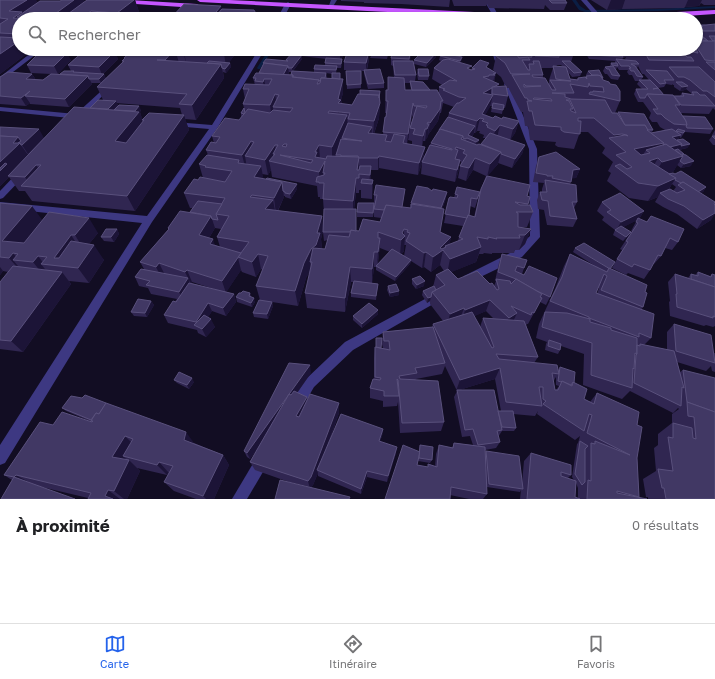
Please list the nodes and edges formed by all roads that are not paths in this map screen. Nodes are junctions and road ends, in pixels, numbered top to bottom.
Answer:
1 (104, 0) edge
2 (200, 0) edge
3 (334, 0) edge
4 (487, 0) edge
5 (584, 0) edge
6 (288, 4) junction
7 (97, 5) edge
8 (192, 5) junction
9 (330, 7) junction
10 (285, 10) junction
11 (185, 12) edge
12 (321, 12) edge
13 (433, 12) edge
14 (493, 12) edge
15 (594, 12) edge
16 (703, 12) edge
17 (715, 12) edge
18 (715, 18) edge
19 (703, 19) edge
20 (31, 56) edge
21 (258, 56) edge
22 (496, 56) edge
23 (0, 80) edge
24 (115, 80) edge
25 (0, 109) edge
26 (169, 123) edge
27 (214, 127) junction
28 (28, 168) edge
29 (0, 196) edge
30 (0, 204) edge
31 (149, 220) junction
32 (290, 415) edge
33 (270, 448) edge
34 (0, 458) edge
35 (239, 499) edge

1 - 7 street
1 - 8 main road
2 - 6 main road
3 - 9 street
4 - 14 street
5 - 15 street
6 - 9 main road
6 - 10 street
8 - 10 main road
8 - 11 street
9 - 13 main road
10 - 12 main road
16 - 17 main road
18 - 19 main road
20 - 23 street
21 - 27 street
22 - 32 street
24 - 25 street
26 - 27 street
27 - 31 street
28 - 29 street
30 - 31 street
31 - 34 street
33 - 35 street

